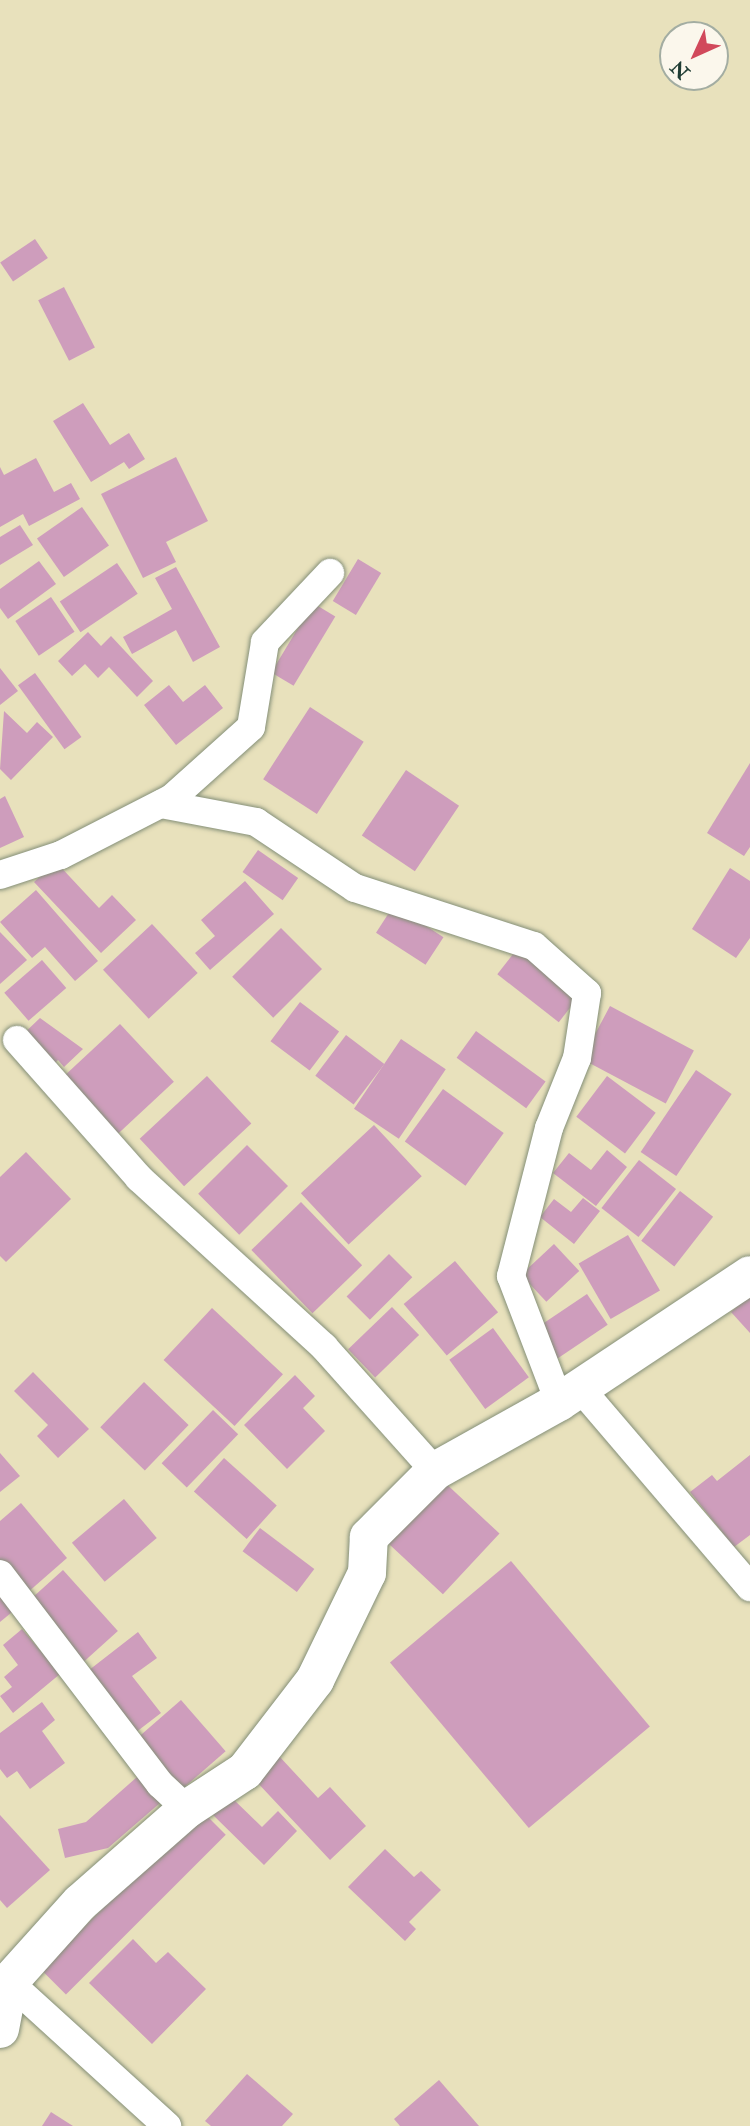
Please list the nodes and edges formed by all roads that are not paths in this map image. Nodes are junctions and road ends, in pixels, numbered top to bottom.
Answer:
1 (330, 573) dead end
2 (160, 804) junction
3 (0, 876) edge
4 (17, 1040) dead end
5 (750, 1275) edge
6 (569, 1395) junction
7 (435, 1471) junction
8 (0, 1574) edge
9 (750, 1587) edge
10 (187, 1808) junction
11 (9, 1982) junction
12 (0, 2028) edge
13 (167, 2126) edge

1 - 2 street
2 - 3 street
2 - 6 street
4 - 7 street
5 - 6 street
6 - 7 street
6 - 9 street
7 - 10 street
8 - 10 street
10 - 11 street
11 - 12 street
11 - 13 street

